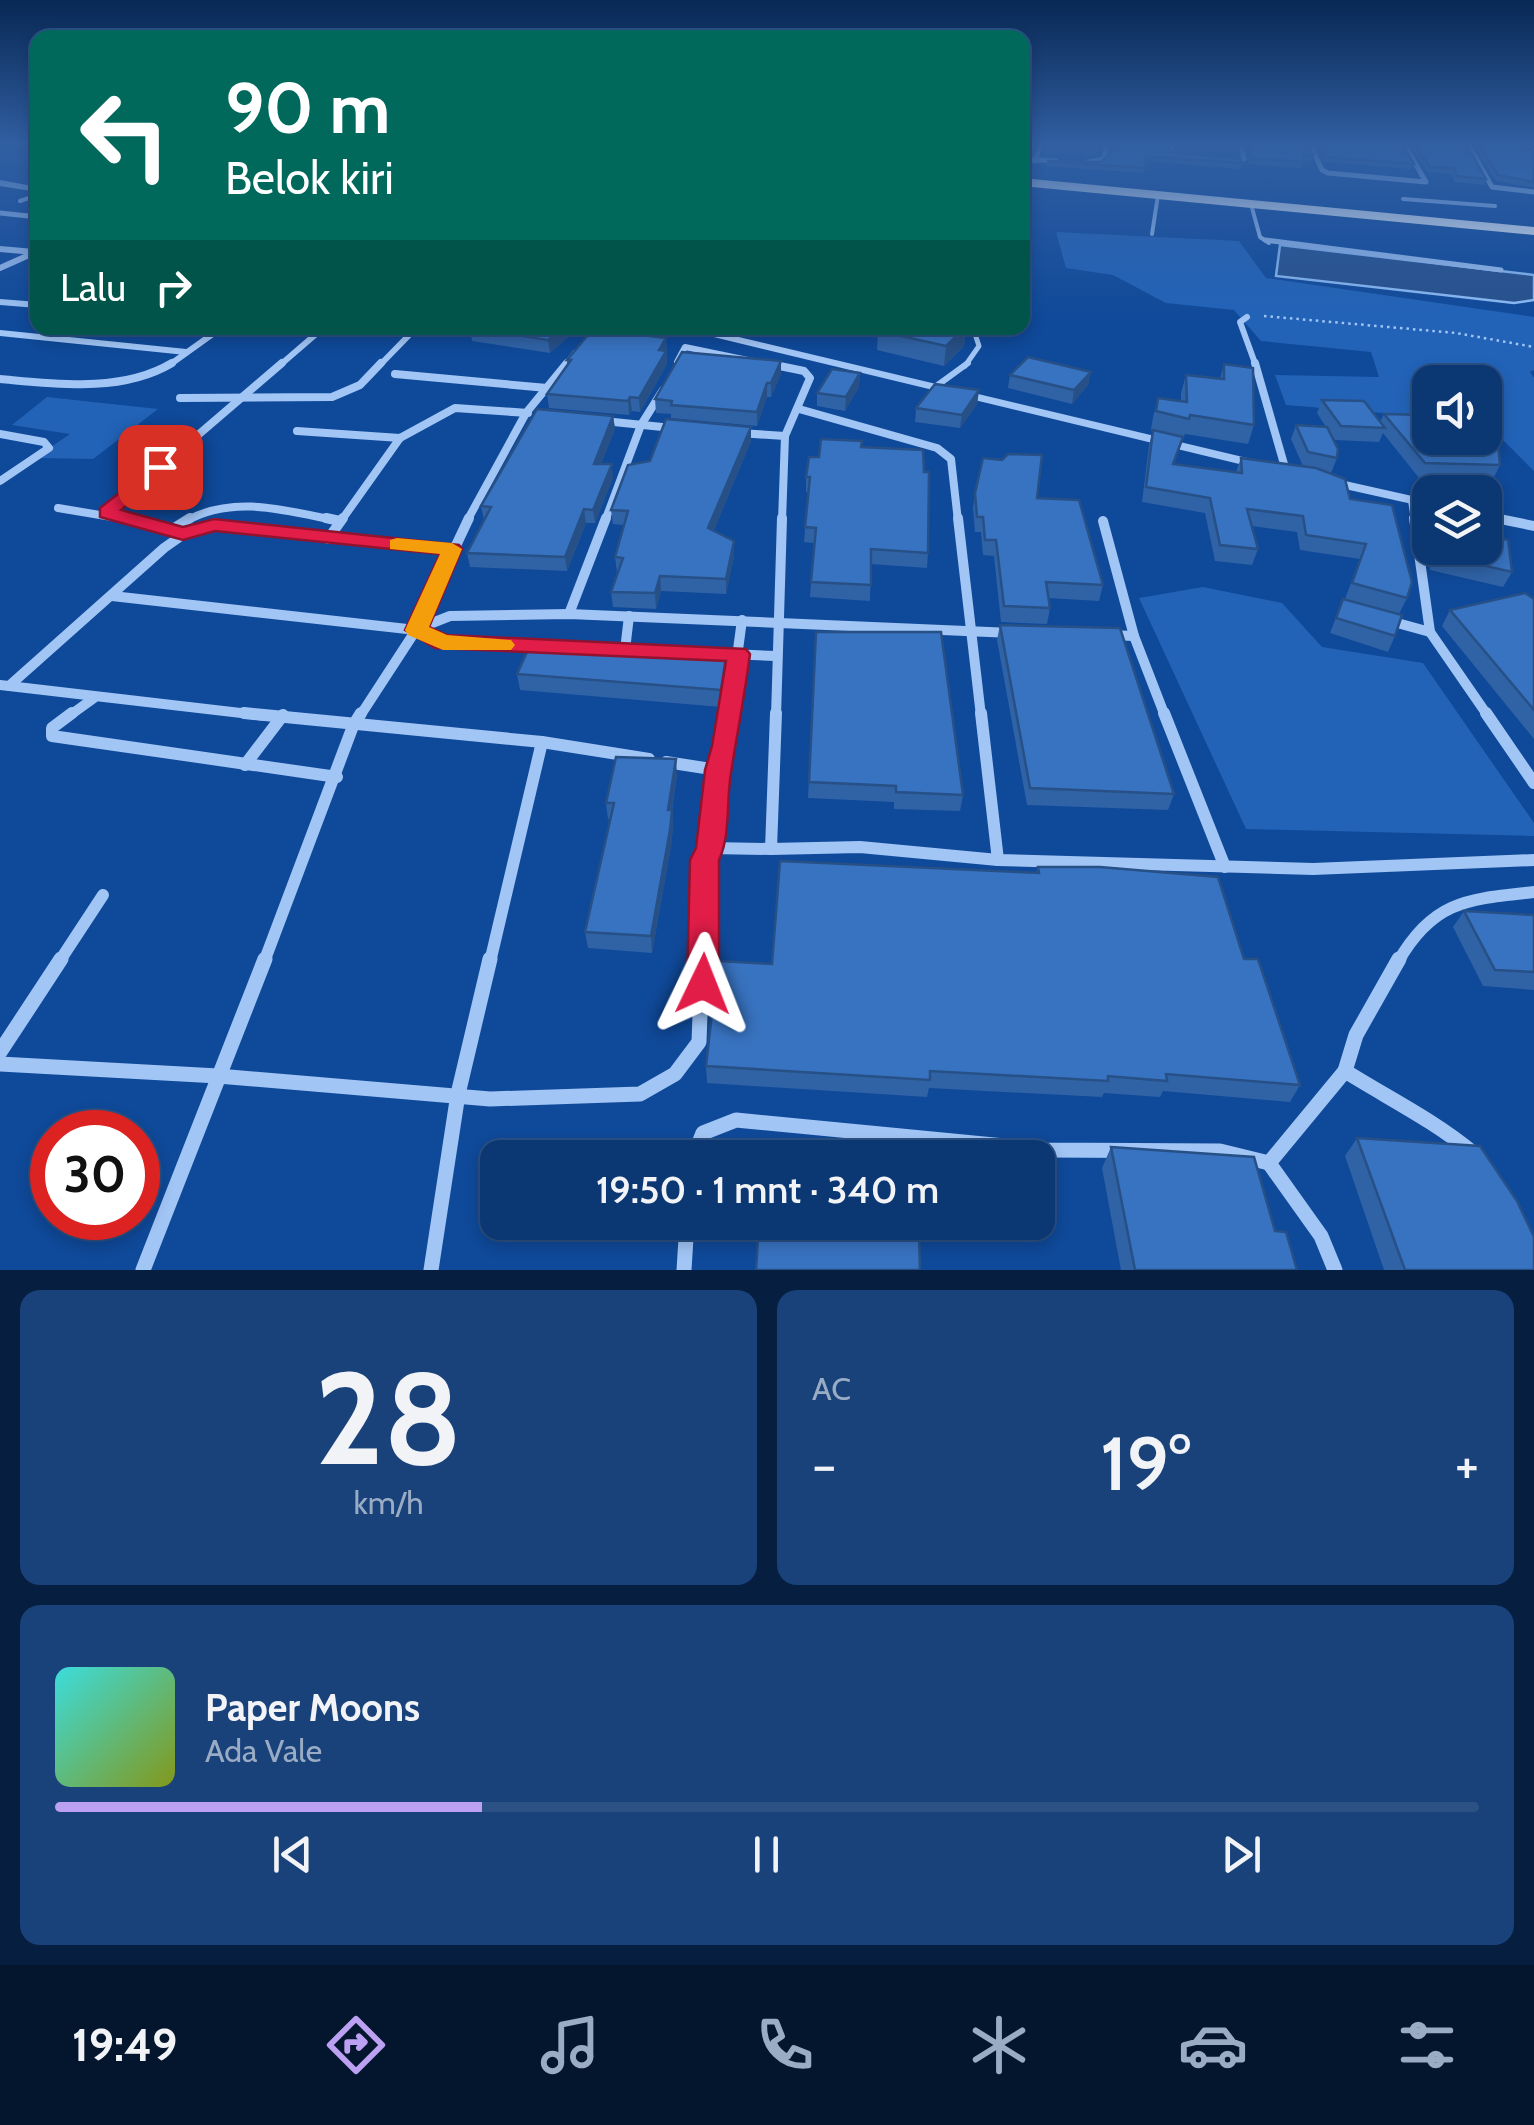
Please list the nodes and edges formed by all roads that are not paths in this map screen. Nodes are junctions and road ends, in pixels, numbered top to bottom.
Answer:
1 (1157, 203) edge
2 (1243, 203) edge
3 (1287, 203) edge
4 (1421, 203) edge
5 (1251, 204) junction
6 (1303, 205) junction
7 (1495, 206) dead end
8 (1440, 208) junction
9 (0, 213) edge
10 (30, 215) edge
11 (1534, 222) edge
12 (1534, 231) edge
13 (1152, 234) dead end
14 (0, 248) edge
15 (30, 251) edge
16 (30, 255) edge
17 (0, 268) edge
18 (1501, 270) dead end
19 (0, 302) edge
20 (30, 304) edge
21 (1246, 316) dead end
22 (0, 333) edge
23 (211, 335) edge
24 (315, 335) edge
25 (409, 335) edge
26 (718, 335) edge
27 (975, 335) edge
28 (581, 346) edge
29 (186, 352) junction
30 (395, 374) dead end
31 (0, 378) edge
32 (935, 387) junction
33 (547, 388) junction
34 (180, 398) dead end
35 (240, 398) junction
36 (799, 409) junction
37 (526, 413) junction
38 (545, 415) edge
39 (584, 419) edge
40 (641, 426) junction
41 (677, 428) edge
42 (297, 431) dead end
43 (731, 432) edge
44 (0, 434) edge
45 (784, 436) junction
46 (400, 438) junction
47 (1286, 472) junction
48 (0, 480) edge
49 (1412, 500) edge
50 (58, 508) dead end
51 (107, 512) junction
52 (1502, 519) edge
53 (1103, 521) dead end
54 (340, 522) junction
55 (1534, 526) edge
56 (170, 530) junction
57 (183, 534) junction
58 (328, 539) junction
59 (452, 549) junction
60 (1421, 565) edge
61 (112, 596) junction
62 (568, 614) junction
63 (629, 616) junction
64 (1383, 619) edge
65 (742, 620) junction
66 (778, 621) junction
67 (416, 630) junction
68 (970, 632) junction
69 (1430, 632) junction
70 (1024, 633) edge
71 (1098, 635) edge
72 (1134, 636) junction
73 (552, 647) edge
74 (607, 649) edge
75 (625, 650) junction
76 (738, 654) junction
77 (775, 656) junction
78 (4, 686) edge
79 (94, 698) junction
80 (283, 715) junction
81 (353, 726) junction
82 (542, 742) junction
83 (246, 765) junction
84 (718, 770) junction
85 (337, 777) junction
86 (1534, 782) edge
87 (710, 848) junction
88 (770, 848) junction
89 (998, 860) junction
90 (1534, 860) edge
91 (1225, 868) junction
92 (1534, 892) edge
93 (103, 894) dead end
94 (0, 1052) edge
95 (0, 1064) edge
96 (1345, 1070) junction
97 (218, 1076) junction
98 (458, 1094) junction
99 (700, 1140) edge
100 (943, 1140) edge
101 (1055, 1150) edge
102 (1269, 1164) junction
103 (1488, 1172) edge
104 (686, 1240) edge
105 (143, 1270) edge
106 (430, 1270) edge
107 (684, 1270) edge
108 (1335, 1270) edge

1 - 13 lane
2 - 5 highway
3 - 6 highway
4 - 8 lane
5 - 6 highway
5 - 18 lane
6 - 8 highway
6 - 12 highway
7 - 8 lane
8 - 11 highway
9 - 10 street
14 - 15 street
16 - 17 street
19 - 20 street
21 - 47 street
22 - 29 street
23 - 29 street
24 - 35 street
25 - 35 street
26 - 32 street
27 - 32 lane
28 - 33 street
29 - 31 street
30 - 33 street
32 - 47 street
33 - 37 street
34 - 35 street
35 - 51 street
36 - 40 street
36 - 45 street
36 - 68 street
37 - 38 street
37 - 46 street
37 - 59 street
39 - 40 street
40 - 41 street
40 - 62 street
42 - 46 street
43 - 45 street
44 - 48 street
45 - 66 street
46 - 54 street
47 - 49 street
50 - 51 street
51 - 56 street
52 - 55 street
53 - 72 street
54 - 56 street
54 - 58 street
56 - 57 street
57 - 58 street
57 - 61 street
58 - 59 street
59 - 67 street
60 - 69 street
61 - 67 street
61 - 78 street
62 - 63 street
62 - 67 street
63 - 65 street
63 - 75 street
64 - 69 street
65 - 66 street
65 - 76 street
66 - 68 street
66 - 77 street
67 - 73 street
67 - 81 street
68 - 70 street
68 - 89 street
69 - 86 street
71 - 72 street
72 - 91 street
74 - 75 street
75 - 76 street
76 - 77 street
76 - 84 street
77 - 88 street
78 - 79 street
79 - 80 street
79 - 83 street
80 - 81 street
80 - 83 street
81 - 82 street
81 - 85 street
82 - 84 street
82 - 98 street
83 - 85 street
84 - 87 street
85 - 97 street
87 - 88 street
87 - 98 street
88 - 89 street
89 - 91 street
90 - 91 street
92 - 96 street
93 - 94 street
95 - 97 street
96 - 102 street
96 - 103 street
97 - 98 street
97 - 105 street
98 - 106 street
99 - 100 street
101 - 102 street
102 - 108 street
104 - 107 street

